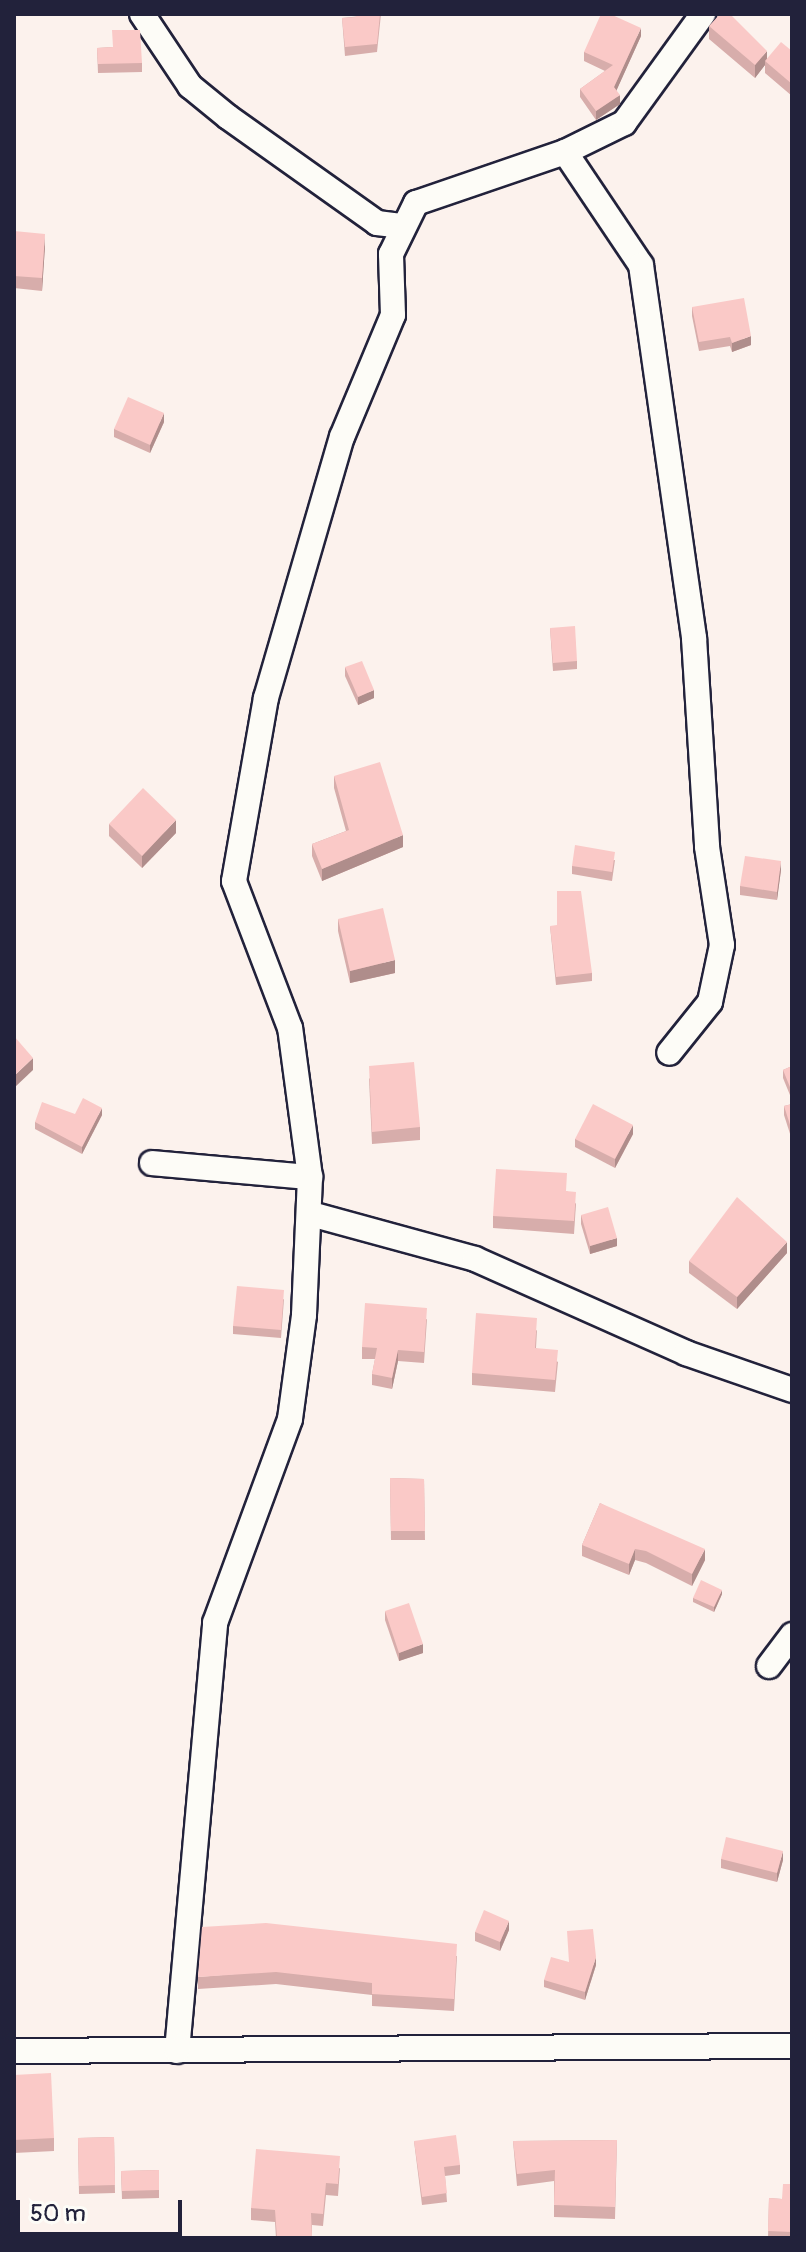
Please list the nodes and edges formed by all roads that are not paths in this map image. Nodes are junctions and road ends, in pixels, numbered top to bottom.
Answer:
1 (142, 14) edge
2 (703, 14) edge
3 (565, 152) junction
4 (403, 226) junction
5 (669, 1053) dead end
6 (152, 1163) dead end
7 (310, 1177) junction
8 (311, 1214) junction
9 (792, 1390) edge
10 (792, 1635) edge
11 (769, 1666) dead end
12 (792, 2046) edge
13 (14, 2051) edge
14 (177, 2051) junction

1 - 4 street
2 - 3 street
3 - 4 street
3 - 5 street
4 - 7 street
6 - 7 street
7 - 8 street
8 - 9 street
8 - 14 street
10 - 11 street
12 - 14 street
13 - 14 street

